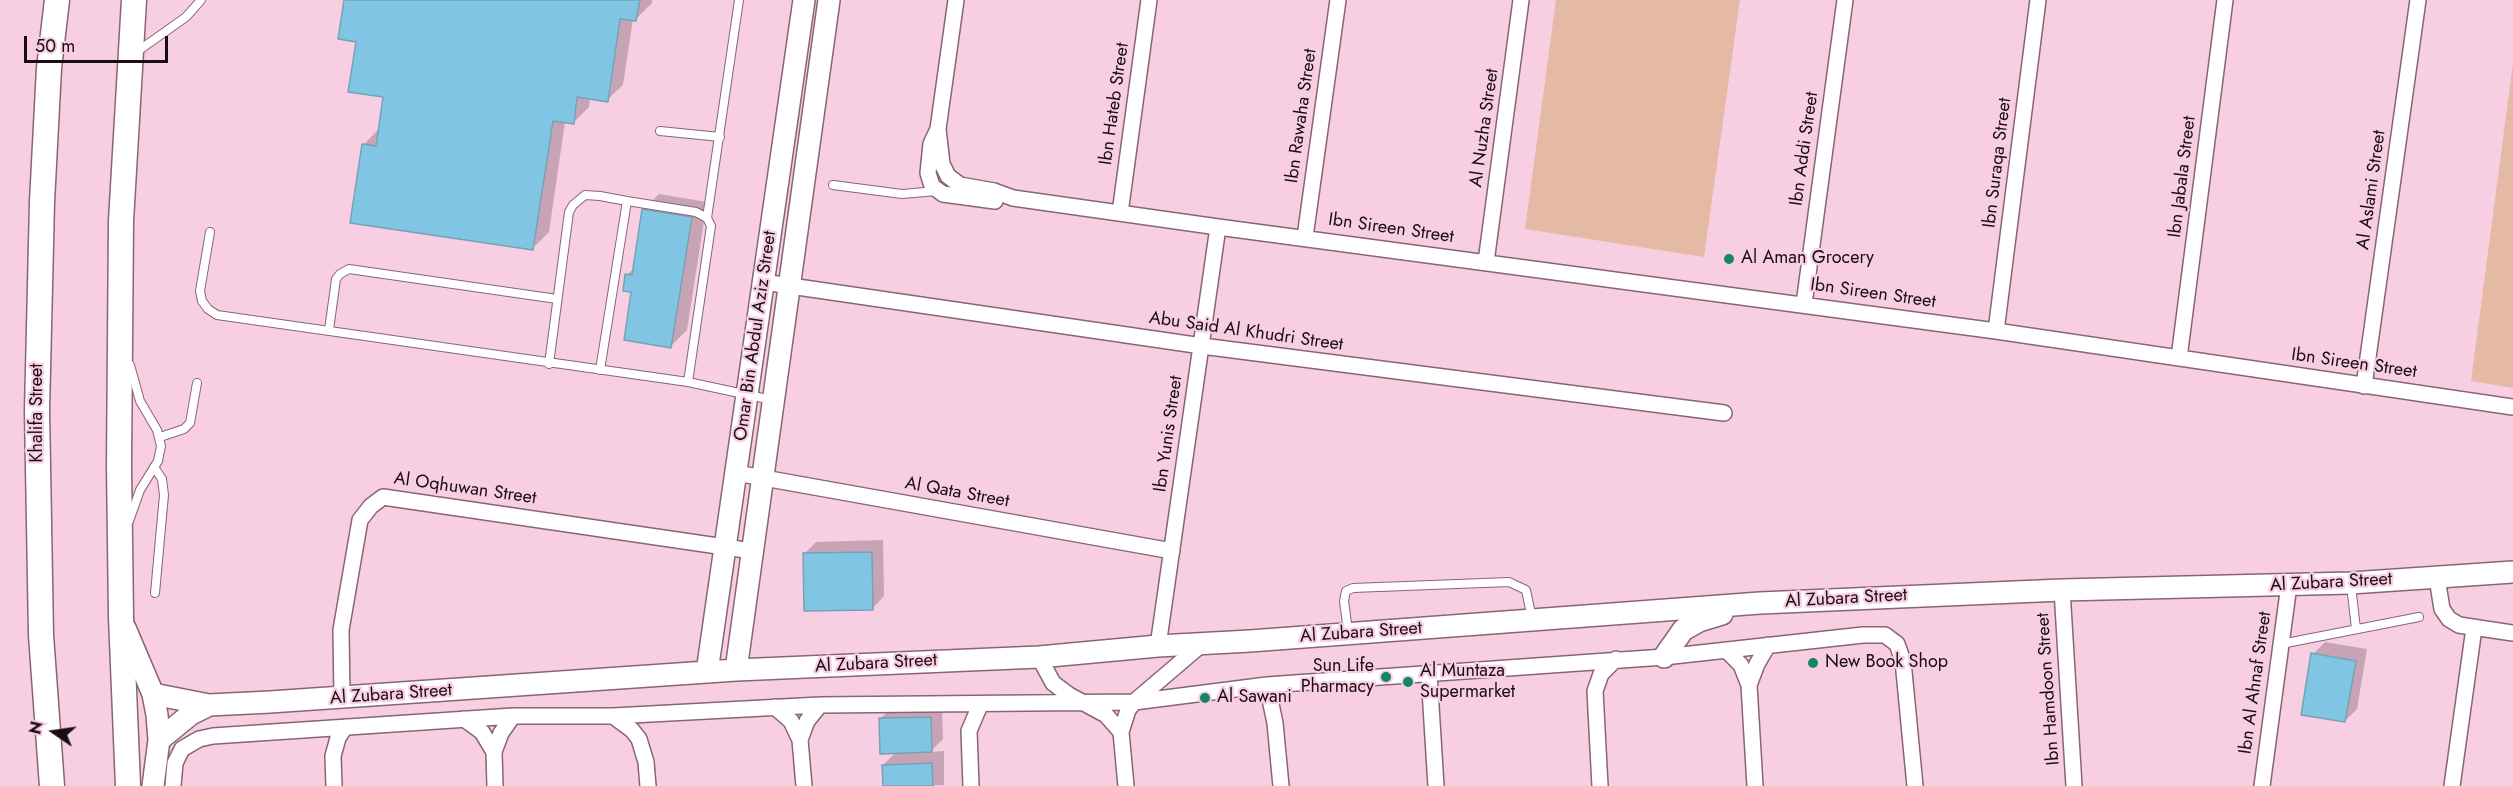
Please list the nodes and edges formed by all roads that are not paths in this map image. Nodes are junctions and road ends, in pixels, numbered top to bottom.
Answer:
1 (50, 0) edge
2 (57, 0) edge
3 (134, 0) edge
4 (201, 0) edge
5 (739, 0) edge
6 (804, 0) edge
7 (829, 0) edge
8 (956, 0) edge
9 (1149, 0) edge
10 (1338, 0) edge
11 (1521, 0) edge
12 (1845, 0) edge
13 (2038, 0) edge
14 (2225, 0) edge
15 (2418, 0) edge
16 (52, 40) junction
17 (131, 55) junction
18 (938, 129) junction
19 (660, 131) dead end
20 (720, 137) junction
21 (833, 185) dead end
22 (937, 191) junction
23 (1013, 198) junction
24 (627, 201) junction
25 (1120, 213) junction
26 (707, 218) junction
27 (1218, 227) junction
28 (210, 232) dead end
29 (1305, 237) junction
30 (1486, 262) junction
31 (764, 282) junction
32 (789, 287) junction
33 (120, 292) junction
34 (557, 298) junction
35 (1804, 304) junction
36 (329, 330) junction
37 (1996, 330) junction
38 (1202, 346) junction
39 (2180, 358) junction
40 (549, 364) junction
41 (600, 370) junction
42 (688, 382) junction
43 (197, 383) dead end
44 (2364, 386) junction
45 (747, 394) junction
46 (773, 400) junction
47 (2513, 407) edge
48 (1724, 413) dead end
49 (160, 437) junction
50 (154, 467) junction
51 (736, 473) junction
52 (763, 478) junction
53 (725, 546) junction
54 (752, 551) junction
55 (1172, 551) junction
56 (120, 567) junction
57 (2513, 572) edge
58 (2437, 578) junction
59 (2351, 583) junction
60 (2289, 585) junction
61 (2062, 590) junction
62 (155, 593) dead end
63 (1760, 603) junction
64 (121, 617) junction
65 (2419, 617) dead end
66 (1533, 620) junction
67 (2474, 628) junction
68 (2356, 630) junction
69 (2513, 633) edge
70 (1348, 634) junction
71 (1202, 644) junction
72 (2281, 644) junction
73 (1768, 645) junction
74 (1158, 646) junction
75 (1726, 650) junction
76 (1039, 657) junction
77 (1665, 657) junction
78 (1616, 659) junction
79 (735, 670) junction
80 (707, 672) junction
81 (1428, 674) junction
82 (1267, 685) junction
83 (1749, 685) junction
84 (153, 694) junction
85 (342, 698) junction
86 (1134, 702) junction
87 (1087, 704) junction
88 (209, 705) junction
89 (820, 705) junction
90 (980, 705) junction
91 (775, 707) junction
92 (513, 716) junction
93 (613, 716) junction
94 (464, 719) junction
95 (345, 727) junction
96 (1121, 732) junction
97 (159, 740) junction
98 (800, 740) junction
99 (494, 752) junction
100 (52, 786) edge
101 (128, 786) edge
102 (153, 786) edge
103 (173, 786) edge
104 (334, 786) edge
105 (495, 786) edge
106 (648, 786) edge
107 (804, 786) edge
108 (971, 786) edge
109 (1126, 786) edge
110 (1281, 786) edge
111 (1436, 786) edge
112 (1600, 786) edge
113 (1755, 786) edge
114 (1916, 786) edge
115 (2074, 786) edge
116 (2262, 786) edge
117 (2452, 786) edge

1 - 16 street, Khalifa Street
2 - 16 main road, Khalifa Street
3 - 17 main road
4 - 17 lane
5 - 20 lane
6 - 31 street, Omar Bin Abdul Aziz Street
7 - 32 street, Omar Bin Abdul Aziz Street
8 - 18 street, Ibn Sireen Street
9 - 25 street, Ibn Hateb Street
10 - 29 street, Ibn Rawaha Street
11 - 30 street, Al Nuzha Street
12 - 35 street, Ibn Addi Street
13 - 37 street, Ibn Suraqa Street
14 - 39 street, Ibn Jabala Street
15 - 44 street, Al Aslami Street
16 - 100 main road, Khalifa Street
17 - 33 main road
18 - 22 street, Ibn Sireen Street
18 - 23 street, Ibn Sireen Street
19 - 20 lane
20 - 26 lane
21 - 22 lane
22 - 23 street, Ibn Sireen Street
23 - 25 street, Ibn Sireen Street
24 - 26 lane
24 - 34 lane
24 - 41 lane
25 - 27 street, Ibn Sireen Street
26 - 42 lane
27 - 29 street, Ibn Sireen Street
27 - 38 street, Ibn Yunis Street
28 - 36 lane
29 - 30 street, Ibn Sireen Street
30 - 35 street, Ibn Sireen Street
31 - 32 street, Abu Said Al Khudri Street
31 - 45 street, Omar Bin Abdul Aziz Street
32 - 38 street, Abu Said Al Khudri Street
32 - 46 street, Omar Bin Abdul Aziz Street
33 - 49 lane
33 - 56 main road
34 - 36 lane
34 - 40 lane
35 - 37 street, Ibn Sireen Street
36 - 40 lane
37 - 39 street, Ibn Sireen Street
38 - 48 street, Abu Said Al Khudri Street
38 - 55 street, Ibn Yunis Street
39 - 44 street, Ibn Sireen Street
40 - 41 lane
41 - 42 lane
42 - 45 lane
43 - 49 lane
44 - 47 street, Ibn Sireen Street
45 - 46 lane
45 - 51 street, Omar Bin Abdul Aziz Street
46 - 52 street, Omar Bin Abdul Aziz Street
49 - 50 lane
50 - 56 lane
50 - 62 lane
51 - 52 street, Al Qata Street
51 - 53 street, Omar Bin Abdul Aziz Street
52 - 54 street, Omar Bin Abdul Aziz Street
52 - 55 street, Al Qata Street
53 - 54 street, Al Oqhuwan Street
53 - 80 street, Omar Bin Abdul Aziz Street
53 - 85 street, Al Oqhuwan Street
54 - 79 street, Omar Bin Abdul Aziz Street
55 - 74 street, Ibn Yunis Street
56 - 64 main road
57 - 58 street, Al Zubara Street
58 - 59 street, Al Zubara Street
58 - 67 street
59 - 60 street, Al Zubara Street
59 - 68 lane
60 - 61 street, Al Zubara Street
60 - 72 street, Ibn Al Ahnaf Street
61 - 63 street, Al Zubara Street
61 - 115 street, Ibn Hamdoon Street
63 - 66 street, Al Zubara Street
63 - 77 street
64 - 84 street
64 - 101 main road
65 - 68 lane
66 - 70 street, Al Zubara Street
66 - 70 lane
67 - 69 street
67 - 117 street
68 - 72 lane
70 - 71 street, Al Zubara Street
71 - 74 street, Al Zubara Street
71 - 86 street
72 - 116 street, Ibn Al Ahnaf Street
73 - 75 street, Al Zubara Street
73 - 83 street
73 - 114 street, Al Zubara Street
74 - 76 street, Al Zubara Street
75 - 77 street, Al Zubara Street
75 - 83 street
76 - 79 street, Al Zubara Street
76 - 87 street
77 - 78 street, Al Zubara Street
78 - 81 street, Al Zubara Street
78 - 112 street
79 - 80 street, Al Zubara Street
80 - 85 street, Al Zubara Street
81 - 82 street, Al Zubara Street
81 - 111 street
82 - 86 street, Al Zubara Street
82 - 110 street
83 - 113 street
84 - 88 street, Al Zubara Street
84 - 97 street
85 - 88 street, Al Zubara Street
86 - 87 street, Al Zubara Street
86 - 96 street
87 - 90 street, Al Zubara Street
87 - 96 street
88 - 97 street, Al Zubara Street
89 - 90 street, Al Zubara Street
89 - 91 street, Al Zubara Street
89 - 98 street
90 - 108 street
91 - 93 street, Al Zubara Street
91 - 98 street
92 - 93 street, Al Zubara Street
92 - 94 street, Al Zubara Street
92 - 99 street
93 - 106 street
94 - 95 street, Al Zubara Street
94 - 99 street
95 - 103 street, Al Zubara Street
95 - 104 street
96 - 109 street
97 - 102 street
98 - 107 street
99 - 105 street

